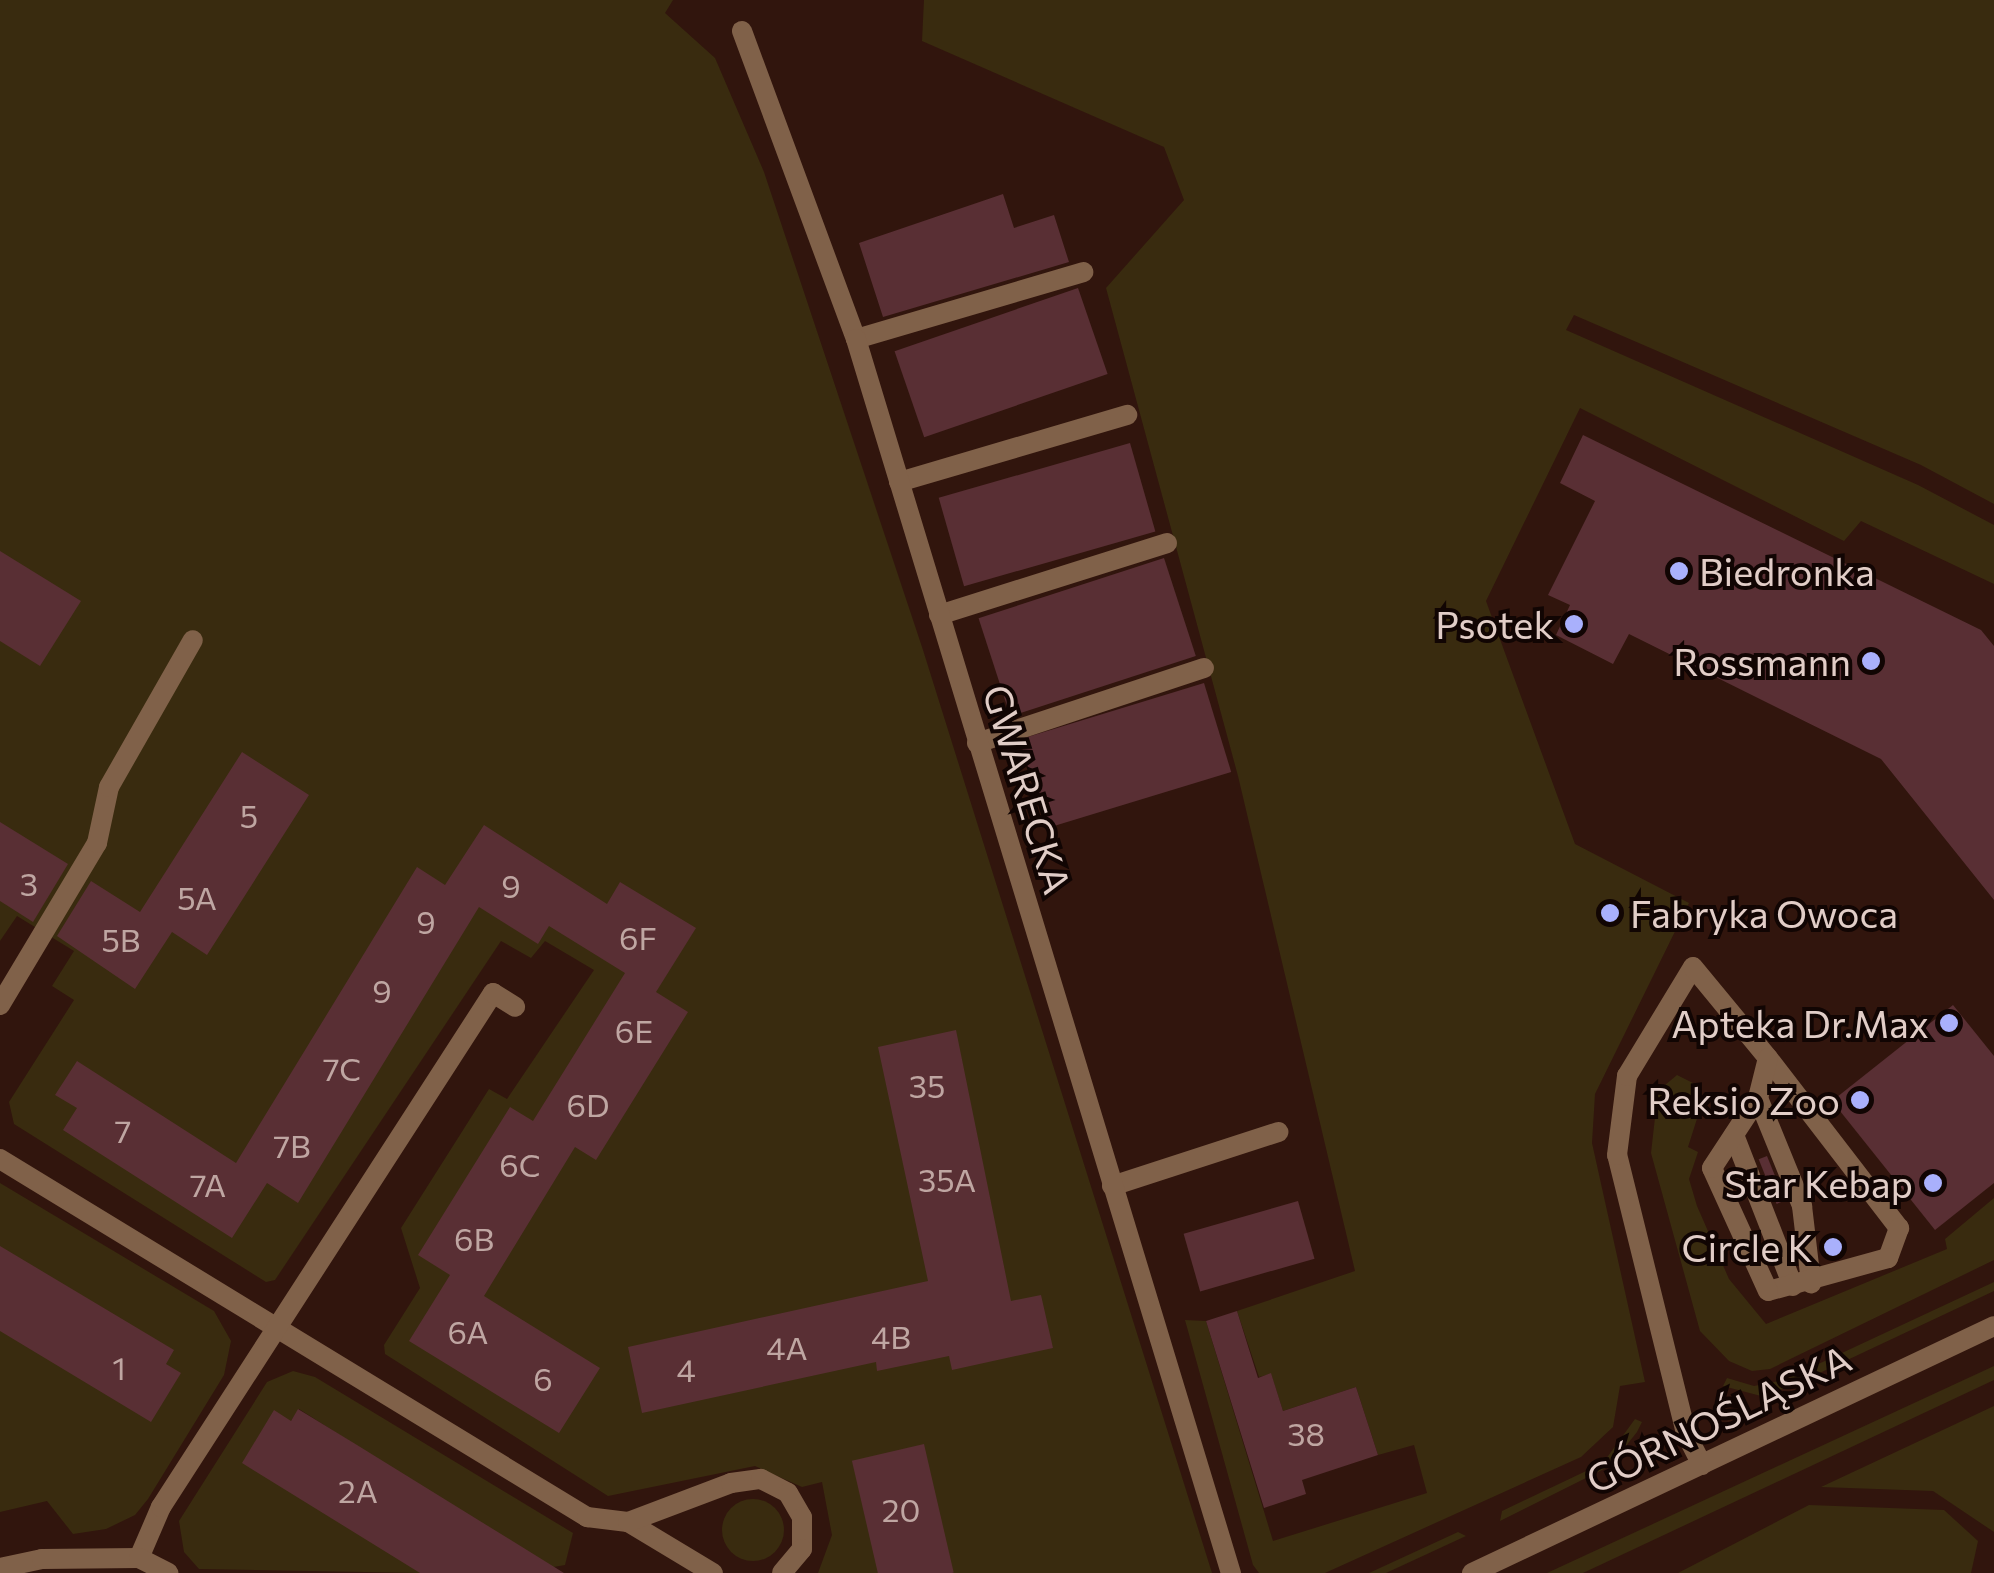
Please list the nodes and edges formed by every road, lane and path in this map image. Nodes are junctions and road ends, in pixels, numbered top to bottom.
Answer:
1 (742, 31) dead end
2 (1083, 272) dead end
3 (856, 339) junction
4 (1127, 415) dead end
5 (899, 482) junction
6 (1167, 543) dead end
7 (939, 614) junction
8 (193, 640) dead end
9 (1204, 668) dead end
10 (977, 743) junction
11 (0, 1006) edge
12 (514, 1007) dead end
13 (1768, 1058) junction
14 (1758, 1098) junction
15 (1278, 1132) dead end
16 (1734, 1135) junction
17 (0, 1158) edge
18 (1112, 1186) junction
19 (1802, 1284) junction
20 (1994, 1326) edge
21 (280, 1328) junction
22 (1702, 1466) junction
23 (628, 1522) junction
24 (139, 1558) junction
25 (0, 1568) edge
26 (168, 1573) edge
27 (713, 1573) edge
28 (782, 1573) edge
29 (1231, 1573) edge
30 (1472, 1573) edge

1 - 3 street, GWARECKA
2 - 3 street
3 - 5 street, GWARECKA
4 - 5 street
5 - 7 street, GWARECKA
6 - 7 street
7 - 10 street, GWARECKA
8 - 11 street
9 - 10 street
10 - 18 street, GWARECKA
12 - 21 street
13 - 14 street
13 - 19 street
13 - 22 street
14 - 16 street
14 - 19 street
15 - 18 street
16 - 19 street
16 - 19 street
17 - 21 street
18 - 29 street, GWARECKA
20 - 22 street, GÓRNOŚLĄSKA
21 - 23 street
21 - 24 street
22 - 30 street, GÓRNOŚLĄSKA
23 - 27 street
23 - 28 street
24 - 25 street
24 - 26 street

